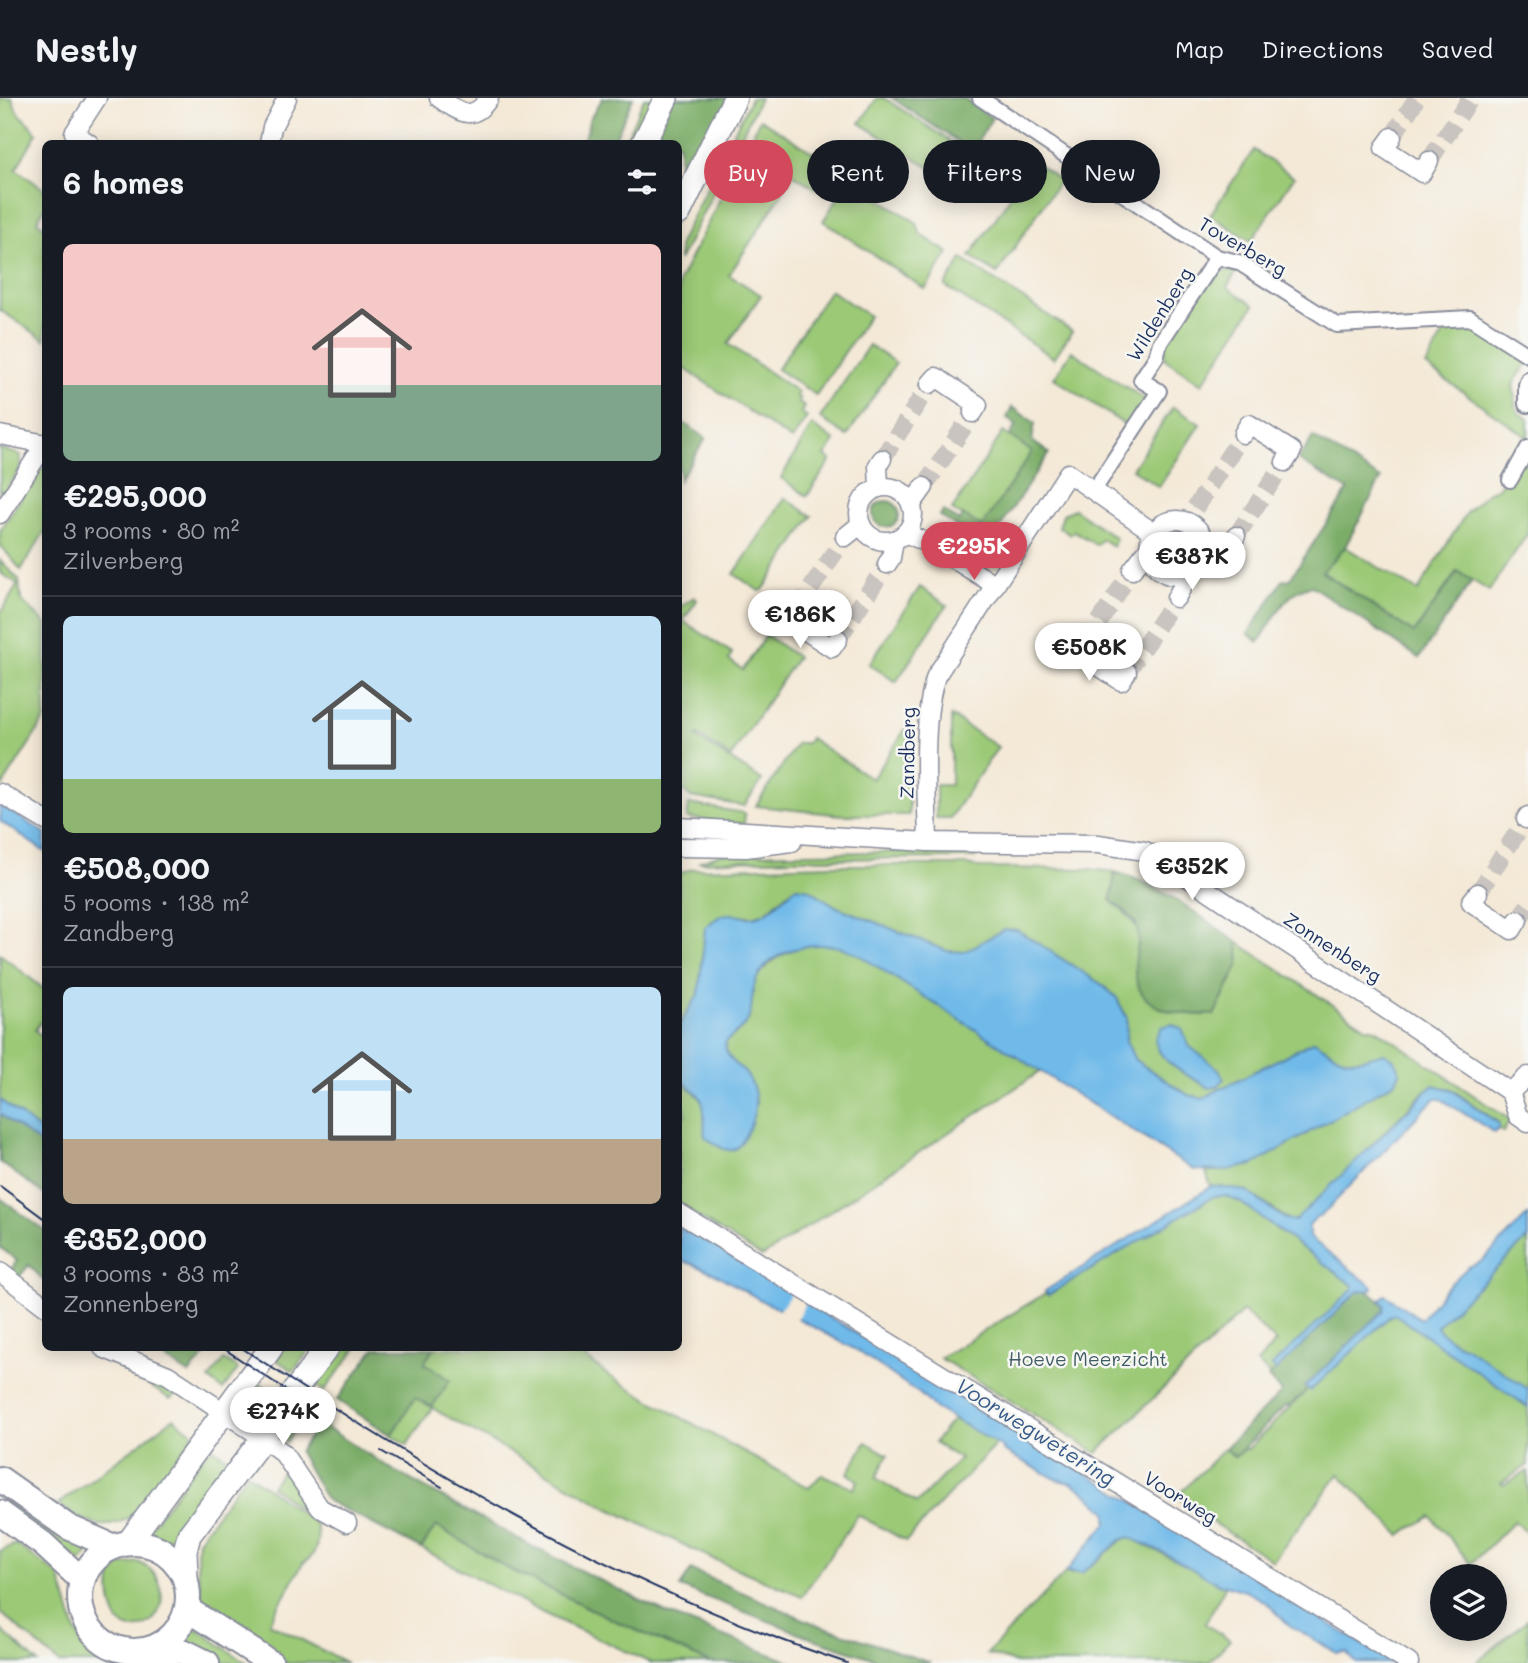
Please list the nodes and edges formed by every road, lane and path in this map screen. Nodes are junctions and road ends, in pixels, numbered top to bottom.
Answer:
1 (97, 98) edge
2 (287, 98) edge
3 (439, 98) edge
4 (489, 98) edge
5 (666, 98) edge
6 (736, 98) edge
7 (980, 98) edge
8 (1392, 137) dead end
9 (84, 140) edge
10 (270, 140) edge
11 (645, 140) edge
12 (1429, 161) dead end
13 (682, 207) edge
14 (1217, 257) junction
15 (1528, 355) edge
16 (1528, 379) edge
17 (930, 384) dead end
18 (1528, 405) edge
19 (973, 413) dead end
20 (1243, 434) dead end
21 (0, 435) edge
22 (42, 443) edge
23 (1528, 448) edge
24 (42, 449) edge
25 (882, 459) tunnel mouth
26 (1285, 462) dead end
27 (1510, 480) dead end
28 (924, 487) tunnel mouth
29 (878, 488) junction
30 (1094, 490) junction
31 (911, 505) junction
32 (0, 514) edge
33 (861, 524) junction
34 (899, 536) junction
35 (1237, 536) tunnel mouth
36 (845, 537) tunnel mouth
37 (1151, 541) junction
38 (1204, 554) junction
39 (887, 565) tunnel mouth
40 (1132, 569) tunnel mouth
41 (1190, 573) junction
42 (995, 585) junction
43 (1176, 598) tunnel mouth
44 (796, 611) dead end
45 (838, 639) dead end
46 (1085, 645) dead end
47 (1127, 673) dead end
48 (0, 793) edge
49 (42, 819) edge
50 (682, 827) edge
51 (833, 837) junction
52 (928, 842) junction
53 (682, 847) edge
54 (1478, 893) dead end
55 (1518, 920) dead end
56 (1528, 1076) edge
57 (1510, 1092) junction
58 (1528, 1123) edge
59 (682, 1215) edge
60 (0, 1272) edge
61 (42, 1304) edge
62 (110, 1351) edge
63 (269, 1351) edge
64 (325, 1351) edge
65 (224, 1412) junction
66 (263, 1438) junction
67 (0, 1479) edge
68 (0, 1513) edge
69 (347, 1523) dead end
70 (121, 1545) junction
71 (82, 1580) junction
72 (186, 1580) junction
73 (187, 1609) junction
74 (151, 1649) junction
75 (207, 1663) edge
76 (271, 1663) edge
77 (1409, 1663) edge

1 - 9 street
2 - 10 street
3 - 4 street
5 - 11 street
6 - 13 street
7 - 14 street, Toverberg
8 - 12 street
14 - 15 street, Toverberg
14 - 30 street, Wildenberg
16 - 18 street
17 - 19 street
20 - 26 street
21 - 22 street
23 - 27 street
24 - 32 street
25 - 29 street
28 - 31 street
29 - 31 street
29 - 33 street
30 - 37 street, Zandberg
30 - 42 street, Zandberg
31 - 34 street
33 - 34 street
33 - 36 street
34 - 39 street
34 - 42 street
35 - 38 street
37 - 38 street
37 - 40 street
37 - 41 street, Zandberg
38 - 41 street
41 - 43 street
42 - 52 street, Zandberg
44 - 45 street
46 - 47 street
48 - 49 street
50 - 51 street, Zonnenberg
51 - 52 street, Zonnenberg
51 - 53 street, Zonnenberg
52 - 57 street, Zonnenberg
54 - 55 street
56 - 57 street
57 - 58 street
59 - 77 street, Voorweg
60 - 61 street
62 - 65 street
63 - 65 street
64 - 66 street
65 - 66 street
65 - 70 street
66 - 69 street
66 - 72 street
67 - 70 main road
68 - 71 main road
70 - 71 main road
70 - 72 main road
71 - 74 main road
72 - 73 main road
73 - 74 main road
73 - 76 main road
74 - 75 main road

